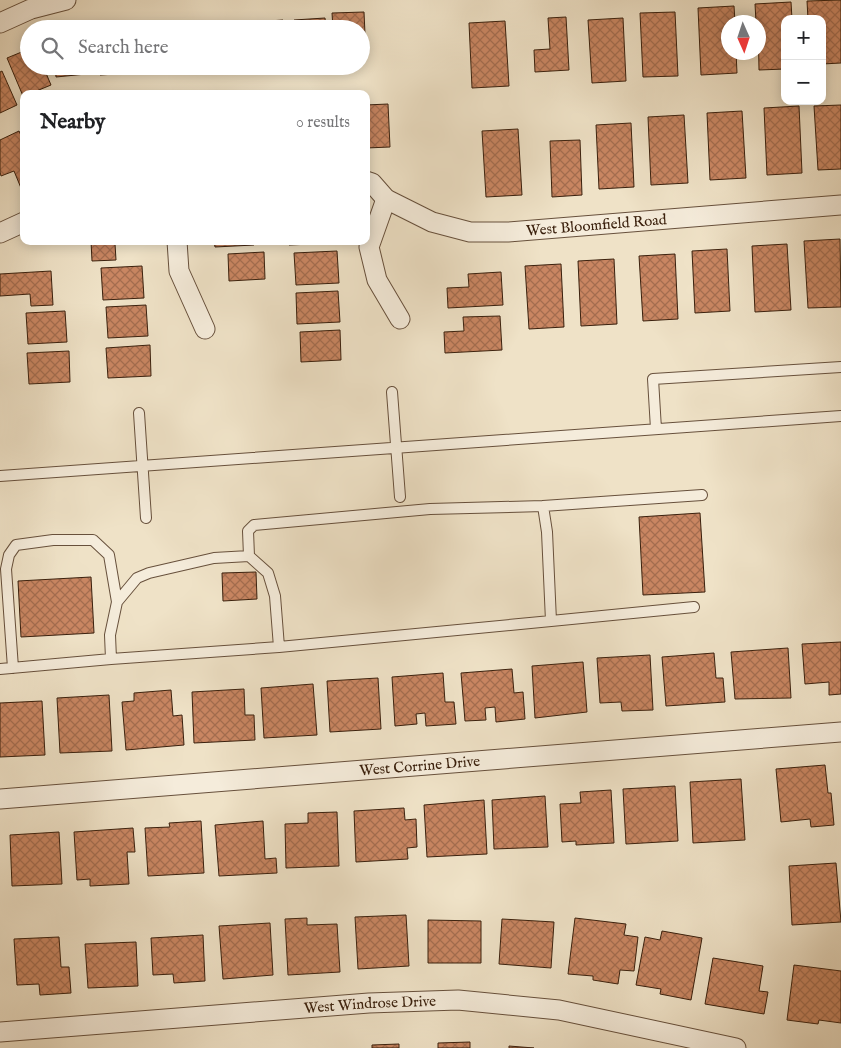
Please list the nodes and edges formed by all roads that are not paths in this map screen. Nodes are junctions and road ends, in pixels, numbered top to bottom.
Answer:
1 (66, 0) edge
2 (0, 23) edge
3 (370, 182) edge
4 (386, 200) junction
5 (841, 205) edge
6 (20, 224) edge
7 (0, 233) edge
8 (370, 244) edge
9 (176, 245) edge
10 (370, 245) edge
11 (400, 319) dead end
12 (205, 329) dead end
13 (841, 367) edge
14 (392, 392) dead end
15 (139, 414) dead end
16 (841, 416) edge
17 (656, 429) junction
18 (396, 448) junction
19 (142, 466) junction
20 (0, 476) edge
21 (702, 495) dead end
22 (400, 497) dead end
23 (542, 506) junction
24 (146, 518) dead end
25 (249, 556) junction
26 (117, 602) junction
27 (694, 607) dead end
28 (551, 621) junction
29 (279, 647) junction
30 (112, 659) junction
31 (13, 668) junction
32 (0, 669) edge
33 (841, 732) edge
34 (0, 799) edge
35 (0, 1032) edge
36 (736, 1048) edge

1 - 2 street
3 - 4 street, West Bloomfield Road
4 - 5 street, West Bloomfield Road
4 - 8 street
6 - 7 street
9 - 12 street
10 - 11 street
13 - 17 lane
14 - 18 lane
15 - 19 lane
16 - 17 lane
17 - 18 lane
18 - 19 lane
18 - 22 lane
19 - 20 lane
19 - 24 lane
21 - 23 lane
23 - 25 lane
23 - 28 lane
25 - 26 lane
25 - 29 lane
26 - 30 lane
26 - 31 lane
27 - 28 lane
28 - 29 lane
29 - 30 lane
30 - 31 lane
31 - 32 lane
33 - 34 street, West Corrine Drive
35 - 36 street, West Windrose Drive

